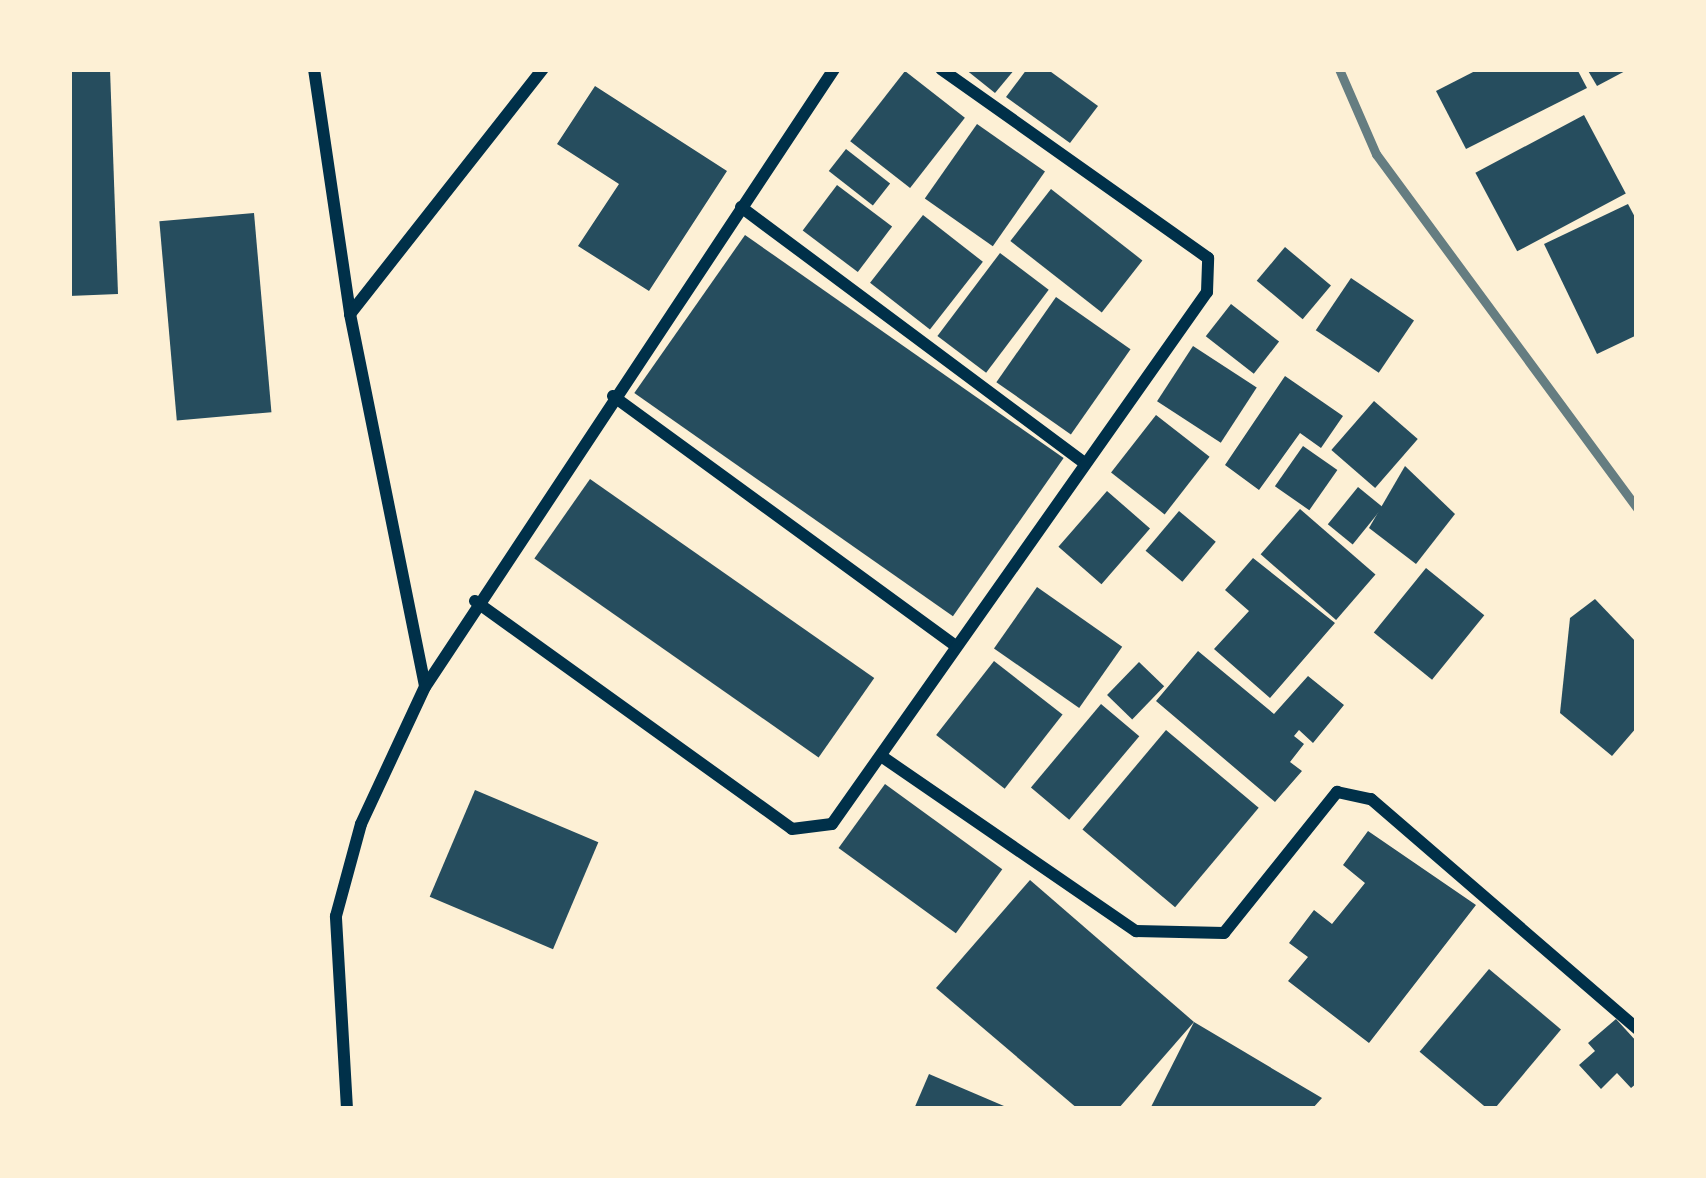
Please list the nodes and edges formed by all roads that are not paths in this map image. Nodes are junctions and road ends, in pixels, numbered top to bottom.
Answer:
1 (314, 69) edge
2 (543, 69) edge
3 (834, 69) edge
4 (941, 69) edge
5 (741, 207) junction
6 (350, 314) junction
7 (613, 396) junction
8 (1085, 463) junction
9 (475, 601) junction
10 (955, 645) junction
11 (425, 687) junction
12 (884, 758) junction
13 (1637, 1029) edge
14 (347, 1109) edge

1 - 6 street
2 - 6 street
3 - 5 street
4 - 8 street
5 - 7 street
5 - 8 street
6 - 11 street
7 - 9 street
7 - 10 street
8 - 10 street
9 - 11 street
9 - 12 street
10 - 12 street
11 - 14 street
12 - 13 street

